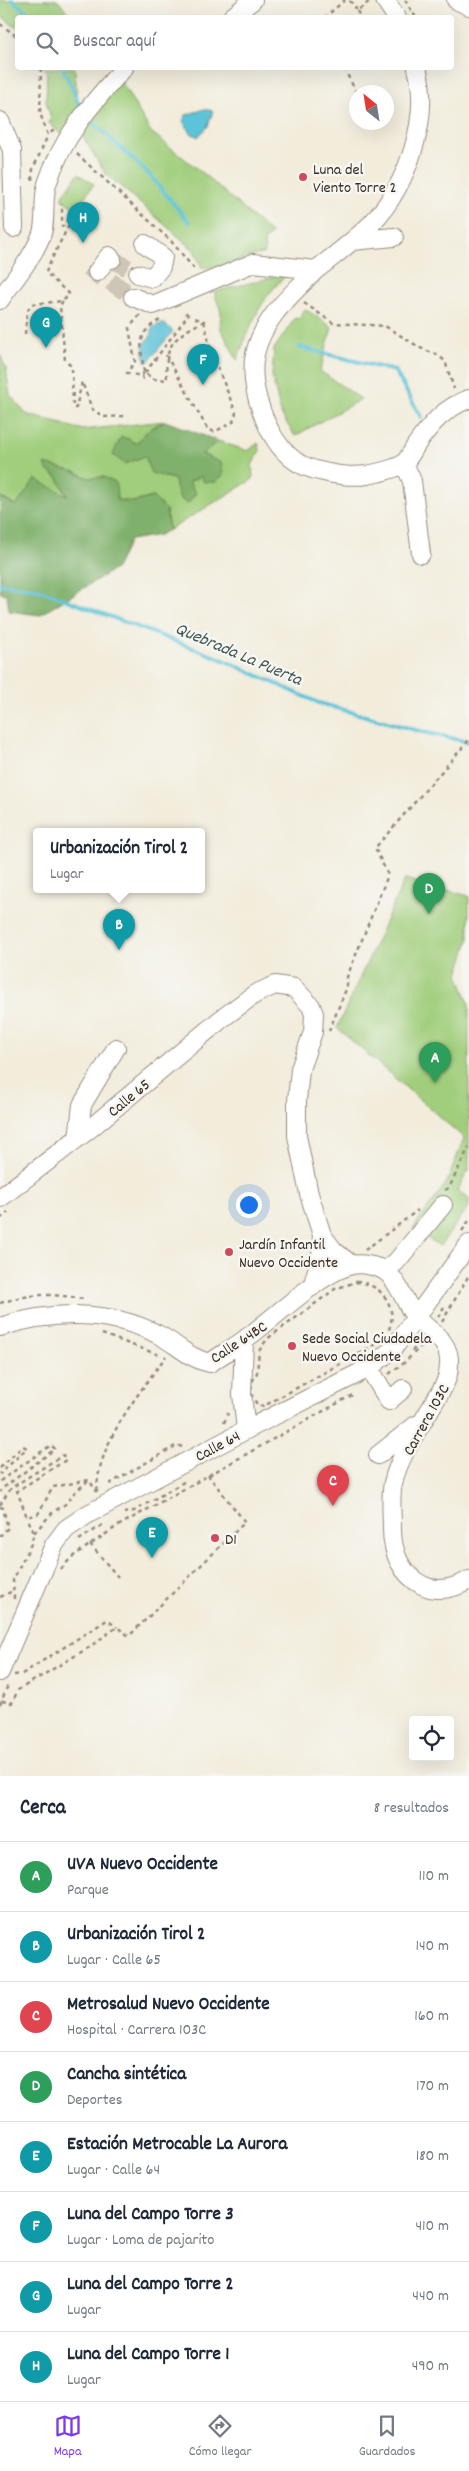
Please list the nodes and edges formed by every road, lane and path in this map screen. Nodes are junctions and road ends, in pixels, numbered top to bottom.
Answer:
1 (253, 0) edge
2 (405, 0) edge
3 (456, 0) edge
4 (378, 1) edge
5 (469, 6) edge
6 (357, 11) junction
7 (235, 15) edge
8 (328, 15) edge
9 (359, 15) edge
10 (394, 15) edge
11 (414, 15) edge
12 (0, 24) edge
13 (15, 35) edge
14 (41, 70) edge
15 (122, 70) edge
16 (345, 70) edge
17 (417, 70) edge
18 (352, 85) edge
19 (2, 128) edge
20 (65, 143) junction
21 (62, 204) dead end
22 (14, 228) dead end
23 (394, 237) dead end
24 (352, 241) junction
25 (145, 244) dead end
26 (112, 259) dead end
27 (316, 270) junction
28 (97, 272) dead end
29 (138, 274) tunnel mouth
30 (189, 278) dead end
31 (0, 300) edge
32 (63, 301) junction
33 (301, 301) dead end
34 (133, 303) joint
35 (174, 313) dead end
36 (166, 317) dead end
37 (195, 318) dead end
38 (204, 321) junction
39 (25, 334) dead end
40 (166, 356) junction
41 (143, 374) junction
42 (144, 383) dead end
43 (464, 396) edge
44 (126, 416) dead end
45 (404, 463) junction
46 (421, 554) dead end
47 (469, 740) edge
48 (309, 1043) junction
49 (116, 1048) dead end
50 (78, 1138) junction
51 (469, 1147) edge
52 (0, 1198) edge
53 (442, 1199) joint
54 (420, 1208) dead end
55 (322, 1235) junction
56 (469, 1244) edge
57 (364, 1251) dead end
58 (352, 1265) junction
59 (385, 1271) junction
60 (469, 1275) edge
61 (312, 1287) junction
62 (416, 1317) junction
63 (0, 1327) edge
64 (434, 1331) junction
65 (101, 1333) dead end
66 (244, 1340) junction
67 (171, 1355) junction
68 (373, 1375) junction
69 (403, 1389) dead end
70 (253, 1399) joint
71 (228, 1407) dead end
72 (425, 1418) junction
73 (221, 1426) dead end
74 (246, 1430) junction
75 (182, 1447) dead end
76 (378, 1455) dead end
77 (0, 1468) edge
78 (0, 1474) edge
79 (208, 1475) junction
80 (89, 1480) junction
81 (0, 1481) edge
82 (111, 1490) dead end
83 (0, 1492) edge
84 (0, 1506) edge
85 (27, 1517) junction
86 (39, 1527) junction
87 (42, 1531) dead end
88 (34, 1533) junction
89 (0, 1536) edge
90 (90, 1544) junction
91 (59, 1571) dead end
92 (118, 1577) dead end
93 (469, 1580) edge
94 (13, 1592) junction
95 (0, 1597) edge
96 (14, 1599) dead end
97 (117, 1627) junction
98 (7, 1666) edge
99 (2, 1700) junction
100 (0, 1704) edge

1 - 7 street
2 - 11 path
3 - 5 street
4 - 6 path
4 - 10 street
6 - 8 path
6 - 9 path
12 - 13 path
14 - 20 path
15 - 20 street
16 - 18 path
17 - 24 street
19 - 22 street
20 - 30 path
20 - 31 street
21 - 32 path
23 - 24 street
24 - 27 street
25 - 29 street
26 - 28 street
27 - 34 street
27 - 45 street
32 - 39 path
32 - 44 path
33 - 43 path
34 - 41 path
35 - 41 path
36 - 41 path
37 - 38 path
38 - 40 path
38 - 40 path
40 - 41 path
41 - 42 path
43 - 45 street
45 - 46 street
47 - 48 path
48 - 50 street, Calle 65
48 - 55 street
49 - 50 street
50 - 52 street, Calle 65
51 - 53 path
53 - 59 street
54 - 57 path
55 - 58 street
55 - 61 street
56 - 62 street, Calle 64
58 - 59 street
58 - 61 street, Calle 64BC
59 - 62 street, Carrera 103C
60 - 64 path
61 - 66 street, Calle 64BC
62 - 64 street, Carrera 103C
62 - 68 street, Calle 64
63 - 67 street, Calle 64BC
64 - 68 path
64 - 72 street, Carrera 103C
65 - 67 path
66 - 67 street, Calle 64BC
66 - 74 street
67 - 80 path
68 - 69 street
68 - 74 street, Calle 64
68 - 79 path
70 - 70 path
71 - 73 path
72 - 76 street
72 - 93 street, Carrera 103C
74 - 98 street, Calle 64
75 - 82 path
77 - 78 path
79 - 90 path
79 - 97 path
80 - 85 path
80 - 86 path
81 - 83 path
84 - 85 path
84 - 89 path
85 - 88 path
86 - 87 path
86 - 88 path
88 - 94 path
90 - 91 path
90 - 92 path
94 - 95 path
94 - 96 path
97 - 98 path
97 - 99 path
98 - 99 path
99 - 100 path

